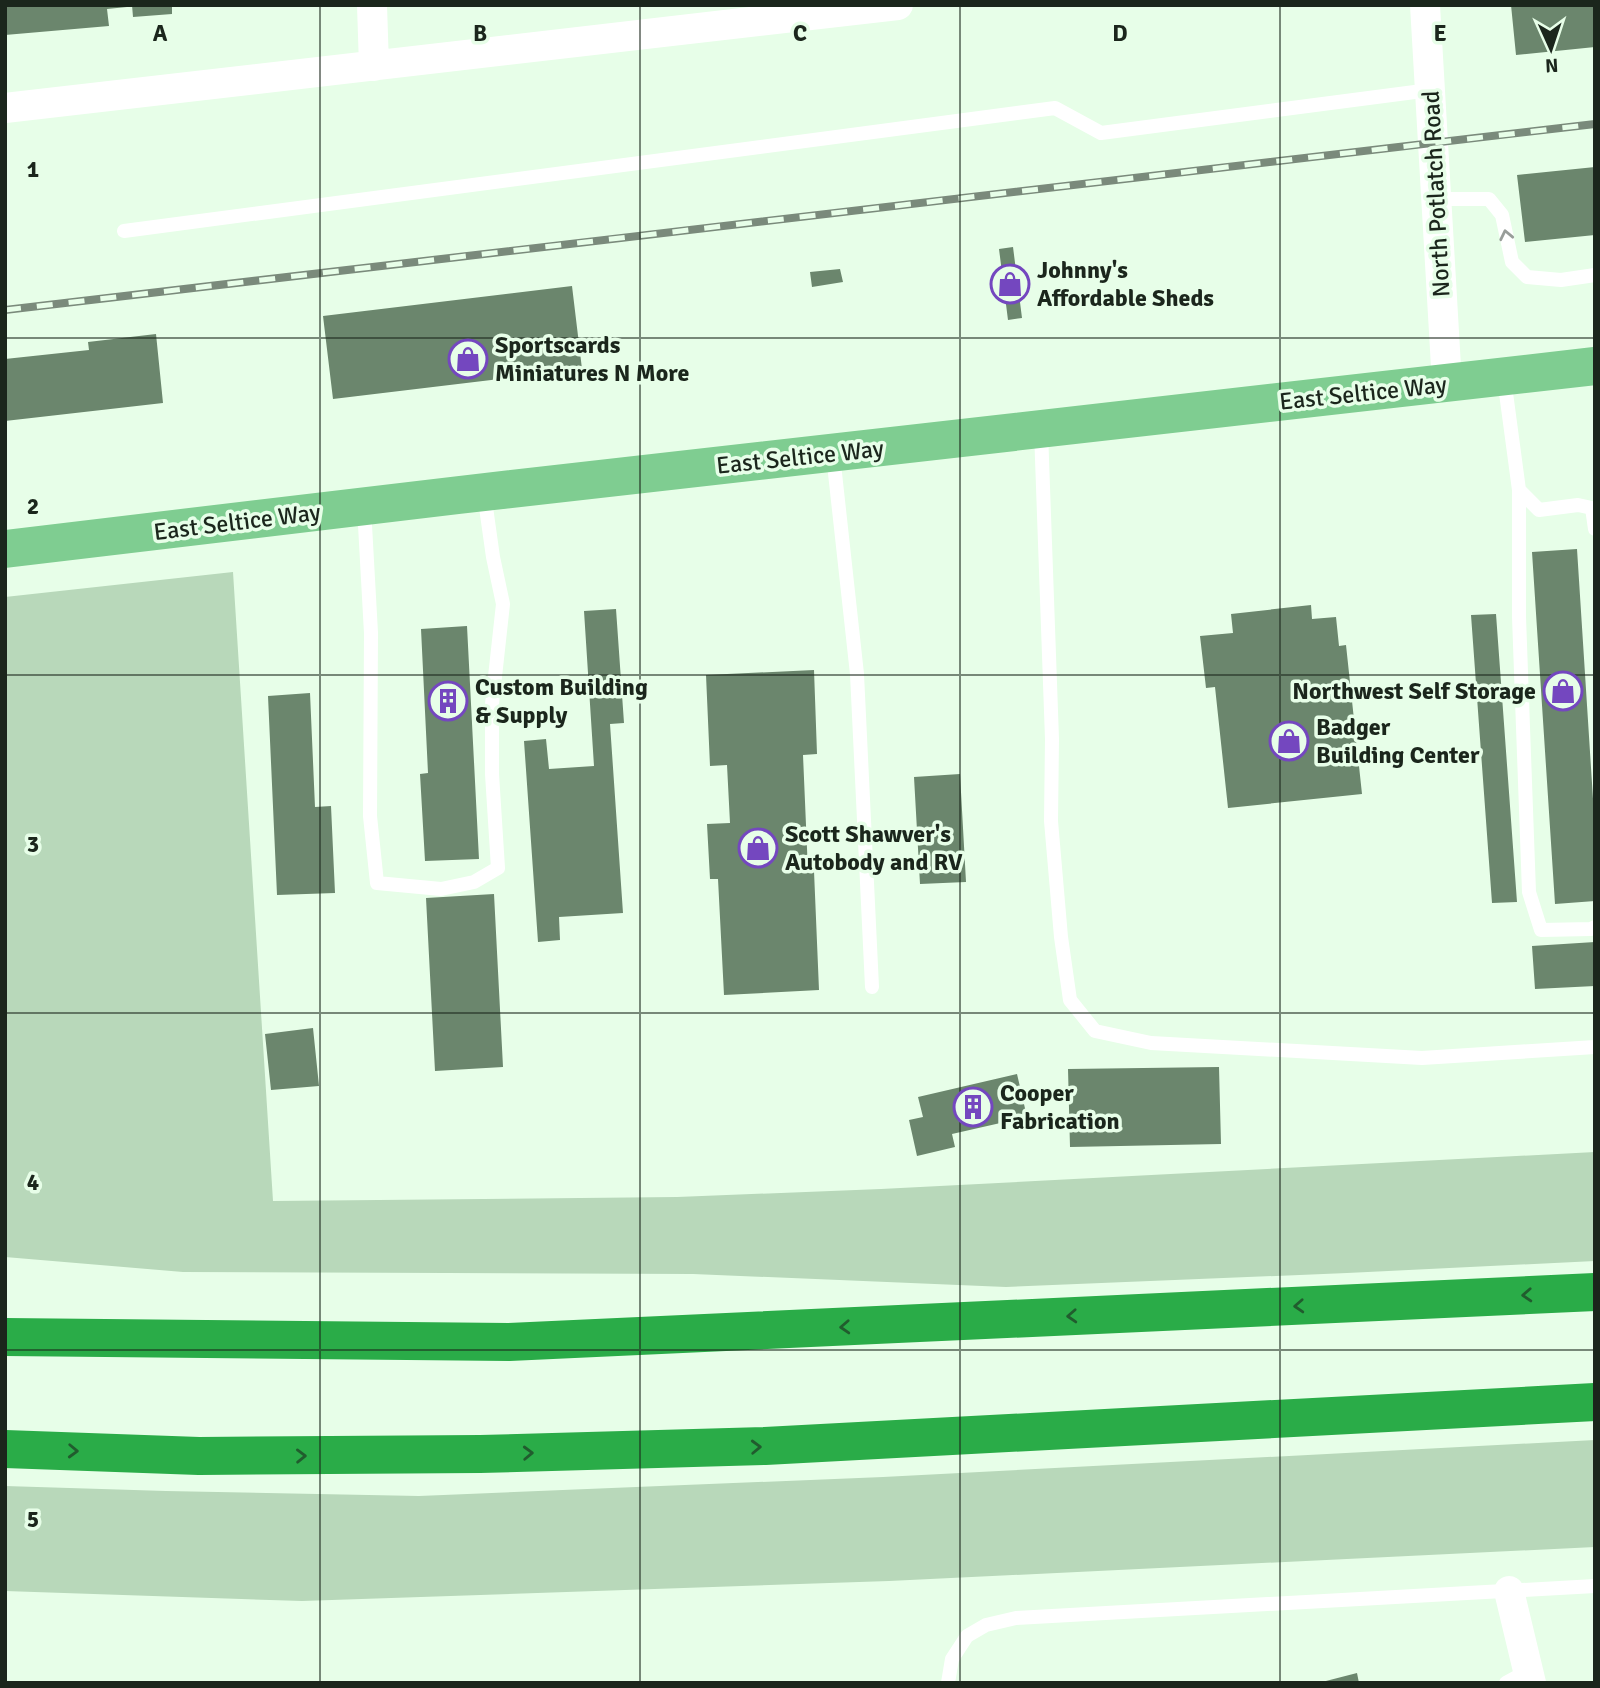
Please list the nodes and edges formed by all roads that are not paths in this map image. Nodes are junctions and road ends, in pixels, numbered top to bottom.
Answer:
1 (372, 5) edge
2 (898, 5) edge
3 (1425, 5) edge
4 (374, 66) junction
5 (1430, 90) junction
6 (5, 108) edge
7 (1436, 199) junction
8 (124, 231) dead end
9 (1595, 275) edge
10 (1595, 366) edge
11 (1504, 377) junction
12 (1447, 384) junction
13 (1041, 429) junction
14 (833, 453) junction
15 (1519, 490) junction
16 (484, 492) junction
17 (364, 506) junction
18 (1595, 529) edge
19 (5, 549) edge
20 (1595, 927) edge
21 (872, 987) dead end
22 (1595, 1047) edge
23 (1595, 1292) edge
24 (5, 1337) edge
25 (1595, 1402) edge
26 (5, 1449) edge
27 (1595, 1586) edge
28 (1509, 1591) junction
29 (1522, 1679) edge
30 (948, 1683) edge

1 - 4 street
2 - 4 street
3 - 5 street, North Potlatch Road
4 - 6 street
5 - 7 street, North Potlatch Road
5 - 8 lane
9 -> 7 lane
7 - 12 street, North Potlatch Road
10 - 11 main road, East Seltice Way
11 - 12 main road, East Seltice Way
11 - 15 lane
12 - 13 main road, East Seltice Way
13 - 14 main road, East Seltice Way
13 - 22 lane
14 - 16 main road, East Seltice Way
14 - 21 lane
15 - 18 lane
15 - 20 lane
16 - 17 main road, East Seltice Way
16 - 17 lane
17 - 19 main road, East Seltice Way
23 -> 24 highway
26 -> 25 highway
27 - 28 lane
28 - 29 street
28 - 30 lane

